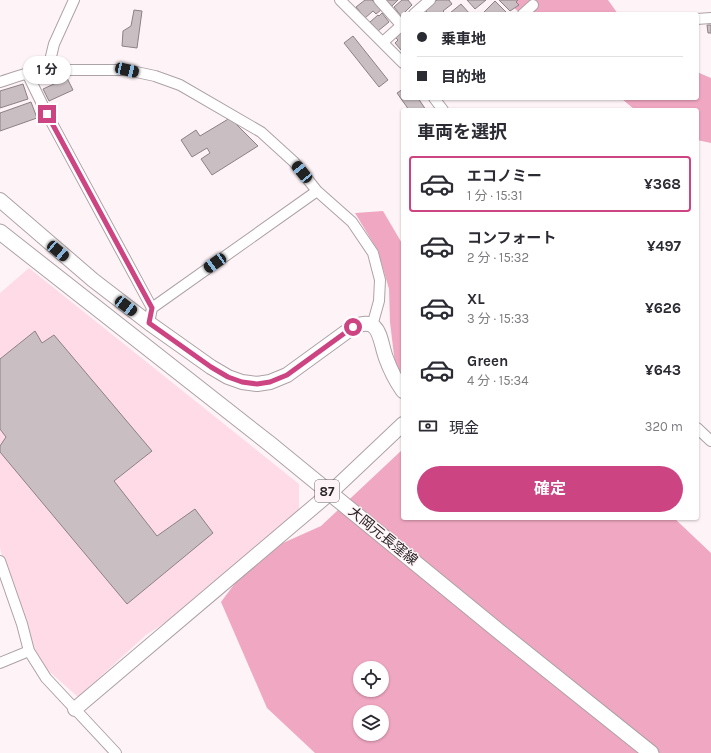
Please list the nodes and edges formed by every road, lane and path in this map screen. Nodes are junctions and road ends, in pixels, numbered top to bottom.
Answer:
1 (74, 0) edge
2 (340, 0) edge
3 (379, 0) edge
4 (430, 0) edge
5 (533, 5) dead end
6 (416, 12) edge
7 (525, 12) edge
8 (711, 18) edge
9 (699, 19) edge
10 (401, 24) edge
11 (401, 26) edge
12 (382, 42) junction
13 (401, 61) edge
14 (48, 69) junction
15 (27, 73) junction
16 (0, 82) edge
17 (317, 191) junction
18 (0, 200) edge
19 (0, 232) edge
20 (152, 308) junction
21 (149, 323) junction
22 (372, 326) junction
23 (401, 387) edge
24 (401, 426) edge
25 (699, 430) edge
26 (711, 441) edge
27 (330, 493) junction
28 (0, 561) edge
29 (30, 651) junction
30 (0, 663) edge
31 (75, 709) junction
32 (116, 753) edge
33 (651, 753) edge

1 - 14 street
2 - 12 street
3 - 10 street
4 - 6 street
5 - 7 street
8 - 9 street
11 - 12 street
12 - 13 street
14 - 15 street
14 - 17 street
15 - 16 street
15 - 20 street
17 - 20 street
17 - 22 street
18 - 21 street
19 - 27 main road, 大岡元長窪線 / 87
20 - 21 street
21 - 22 street
22 - 23 street
24 - 27 street
25 - 26 street
27 - 31 street
27 - 33 main road, 大岡元長窪線 / 87
28 - 29 street
29 - 30 street
29 - 31 street
31 - 32 street

